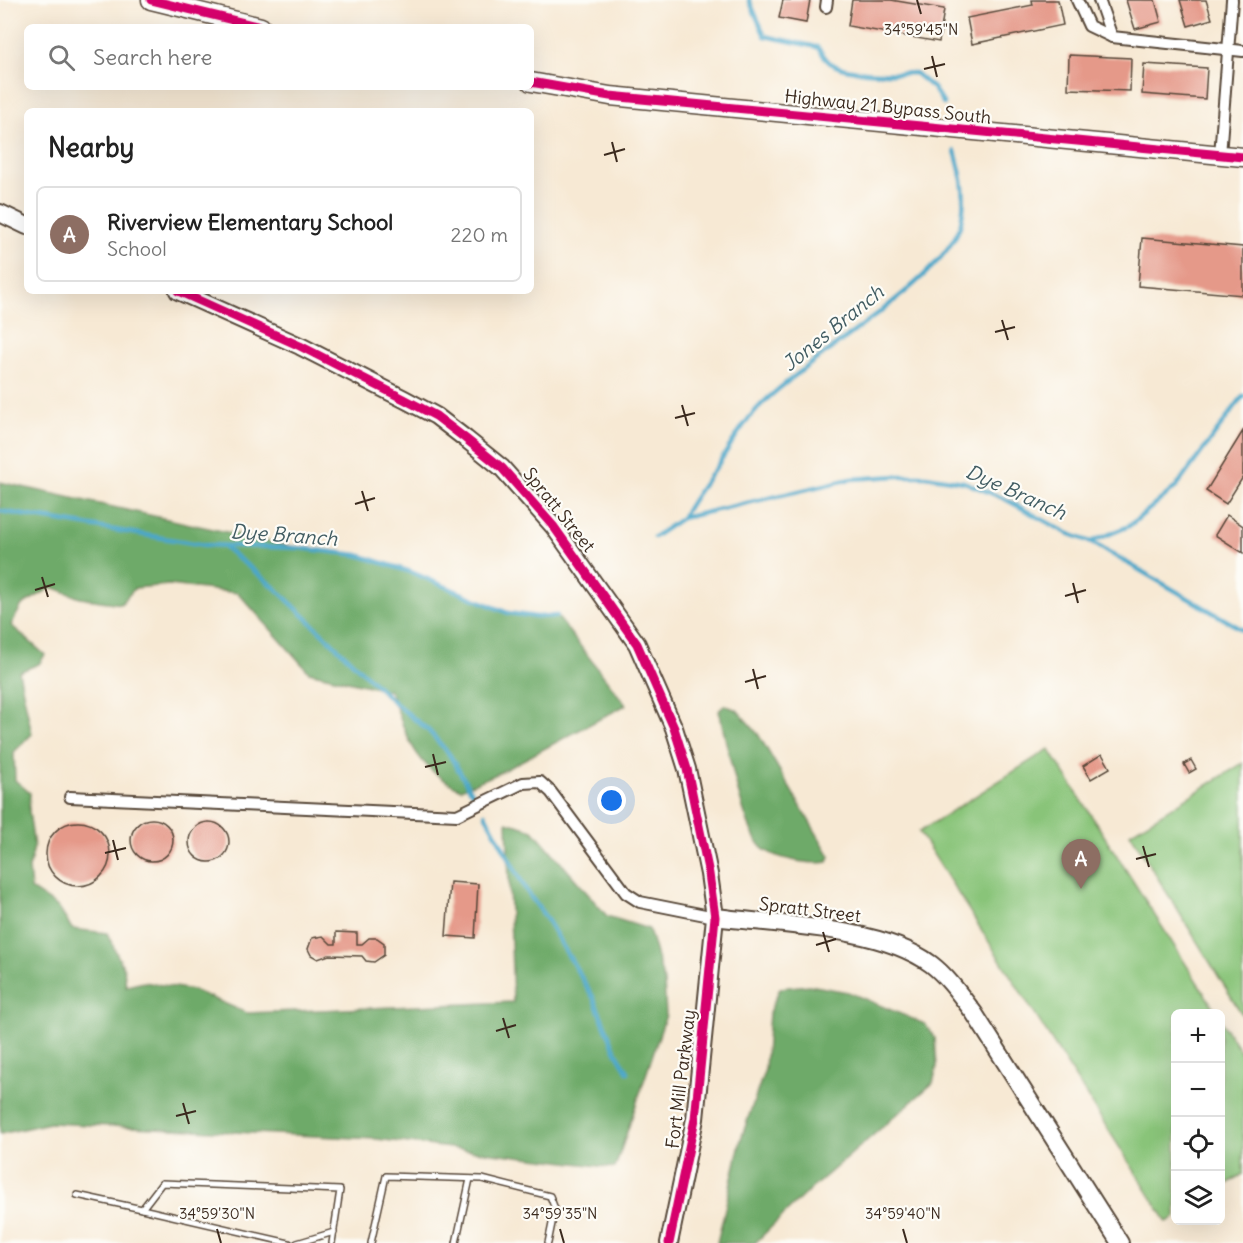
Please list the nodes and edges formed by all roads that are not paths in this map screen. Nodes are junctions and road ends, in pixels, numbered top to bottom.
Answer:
1 (151, 0) edge
2 (1077, 0) edge
3 (1100, 0) edge
4 (1232, 0) edge
5 (249, 24) edge
6 (1112, 37) junction
7 (1229, 50) junction
8 (1243, 51) edge
9 (534, 83) edge
10 (1220, 155) junction
11 (1243, 157) edge
12 (0, 213) edge
13 (24, 225) edge
14 (185, 294) edge
15 (70, 797) dead end
16 (715, 917) junction
17 (470, 1179) junction
18 (77, 1195) dead end
19 (142, 1209) junction
20 (334, 1232) junction
21 (290, 1243) edge
22 (297, 1243) edge
23 (332, 1243) edge
24 (371, 1243) edge
25 (456, 1243) edge
26 (548, 1243) edge
27 (669, 1243) edge
28 (1120, 1243) edge

1 - 5 main road
2 - 6 street
3 - 6 street
4 - 7 street
6 - 7 street
7 - 8 street
7 - 10 street
9 - 10 main road, Highway 21 Bypass South
10 - 11 main road, Highway 21 Bypass South
12 - 13 main road
14 - 16 main road, Spratt Street
15 - 16 street
16 - 27 main road, Fort Mill Parkway
16 - 28 main road, Spratt Street
17 - 24 lane
17 - 25 lane
17 - 26 lane
18 - 19 lane
19 - 20 lane
19 - 21 lane
20 - 22 lane
20 - 23 lane

